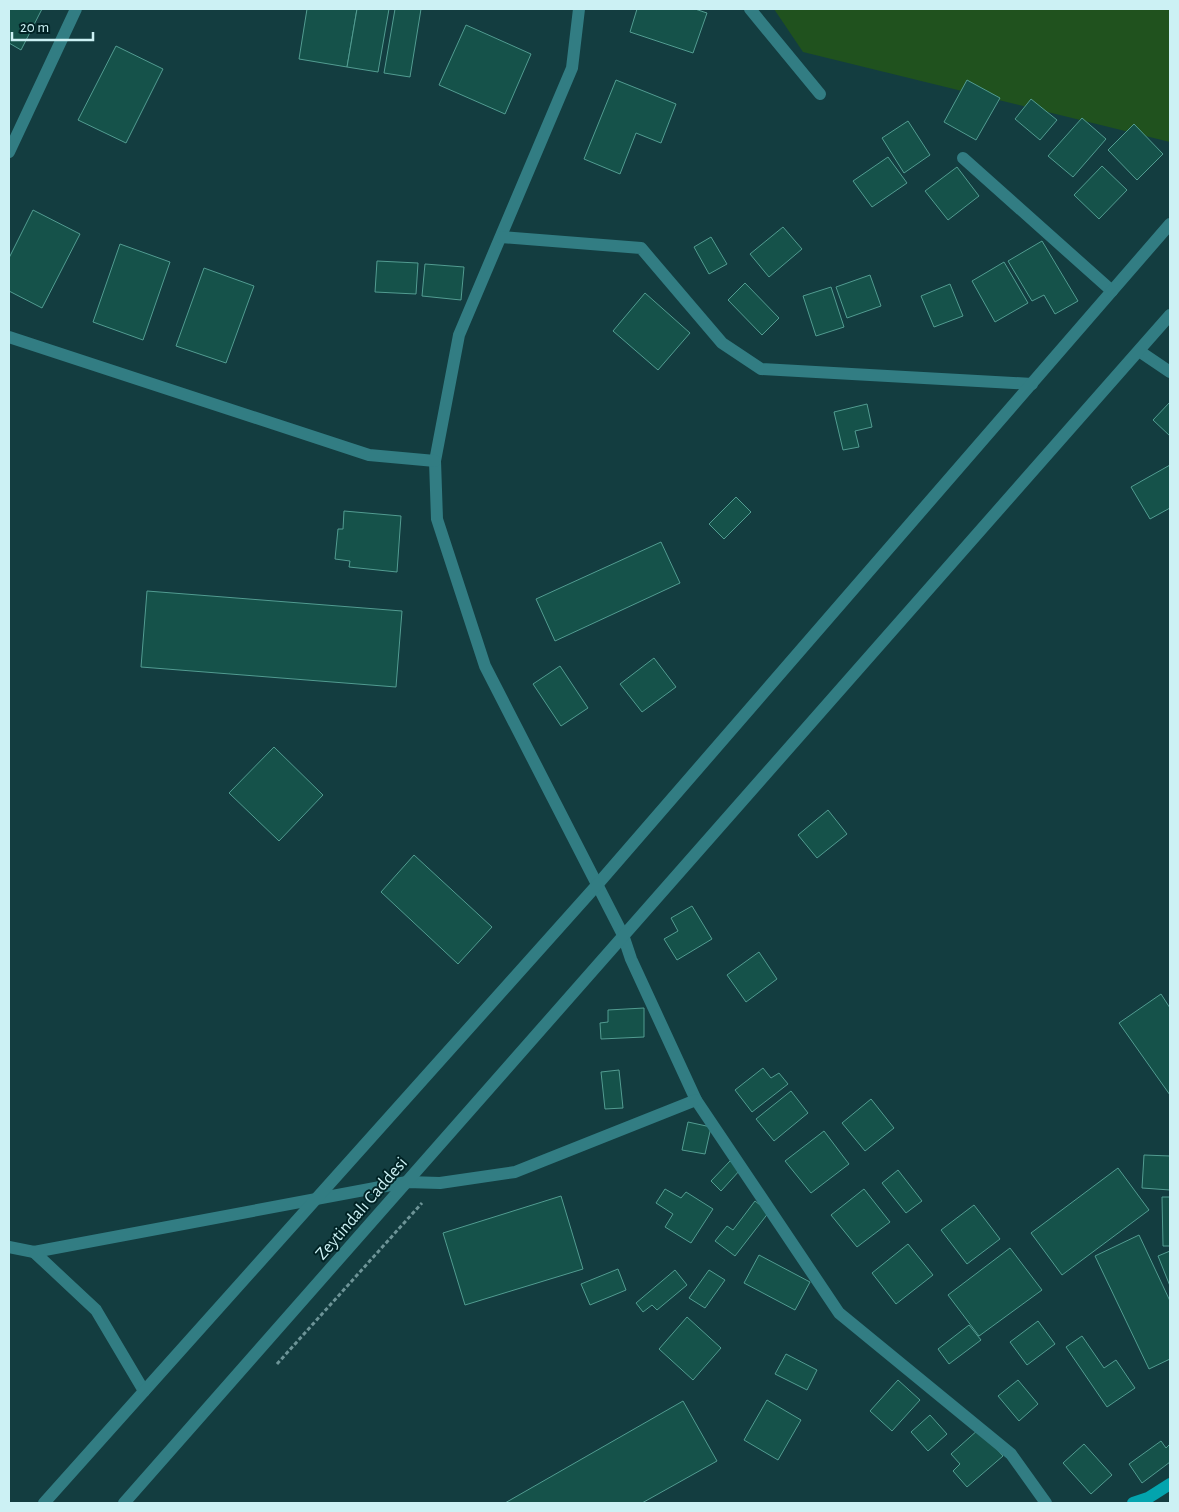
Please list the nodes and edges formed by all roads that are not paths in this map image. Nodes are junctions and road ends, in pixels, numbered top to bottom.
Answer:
1 (76, 9) edge
2 (579, 9) edge
3 (750, 9) edge
4 (820, 94) dead end
5 (9, 152) edge
6 (963, 158) dead end
7 (1170, 224) edge
8 (501, 237) junction
9 (1112, 291) junction
10 (1170, 316) edge
11 (9, 337) edge
12 (1139, 351) junction
13 (1170, 372) edge
14 (1032, 384) junction
15 (435, 461) junction
16 (597, 885) junction
17 (623, 935) junction
18 (696, 1100) junction
19 (407, 1182) junction
20 (316, 1199) junction
21 (9, 1247) edge
22 (34, 1252) junction
23 (144, 1391) junction
24 (1170, 1484) edge
25 (44, 1503) edge
26 (124, 1503) edge
27 (1046, 1503) edge
28 (1133, 1503) edge

1 - 5 street
2 - 8 street
3 - 4 street
6 - 9 street
7 - 9 street
8 - 14 street
8 - 15 street
9 - 14 street
10 - 12 street, Zeytindalı Caddesi
11 - 15 street
12 - 13 street
12 - 17 street, Zeytindalı Caddesi
14 - 16 street
15 - 16 street
16 - 17 street
16 - 20 street
17 - 18 street
17 - 19 street, Zeytindalı Caddesi
18 - 19 street
18 - 27 street
19 - 20 street
19 - 26 street, Zeytindalı Caddesi
20 - 22 street
20 - 23 street
21 - 22 street
22 - 23 street
23 - 25 street
24 - 28 street

